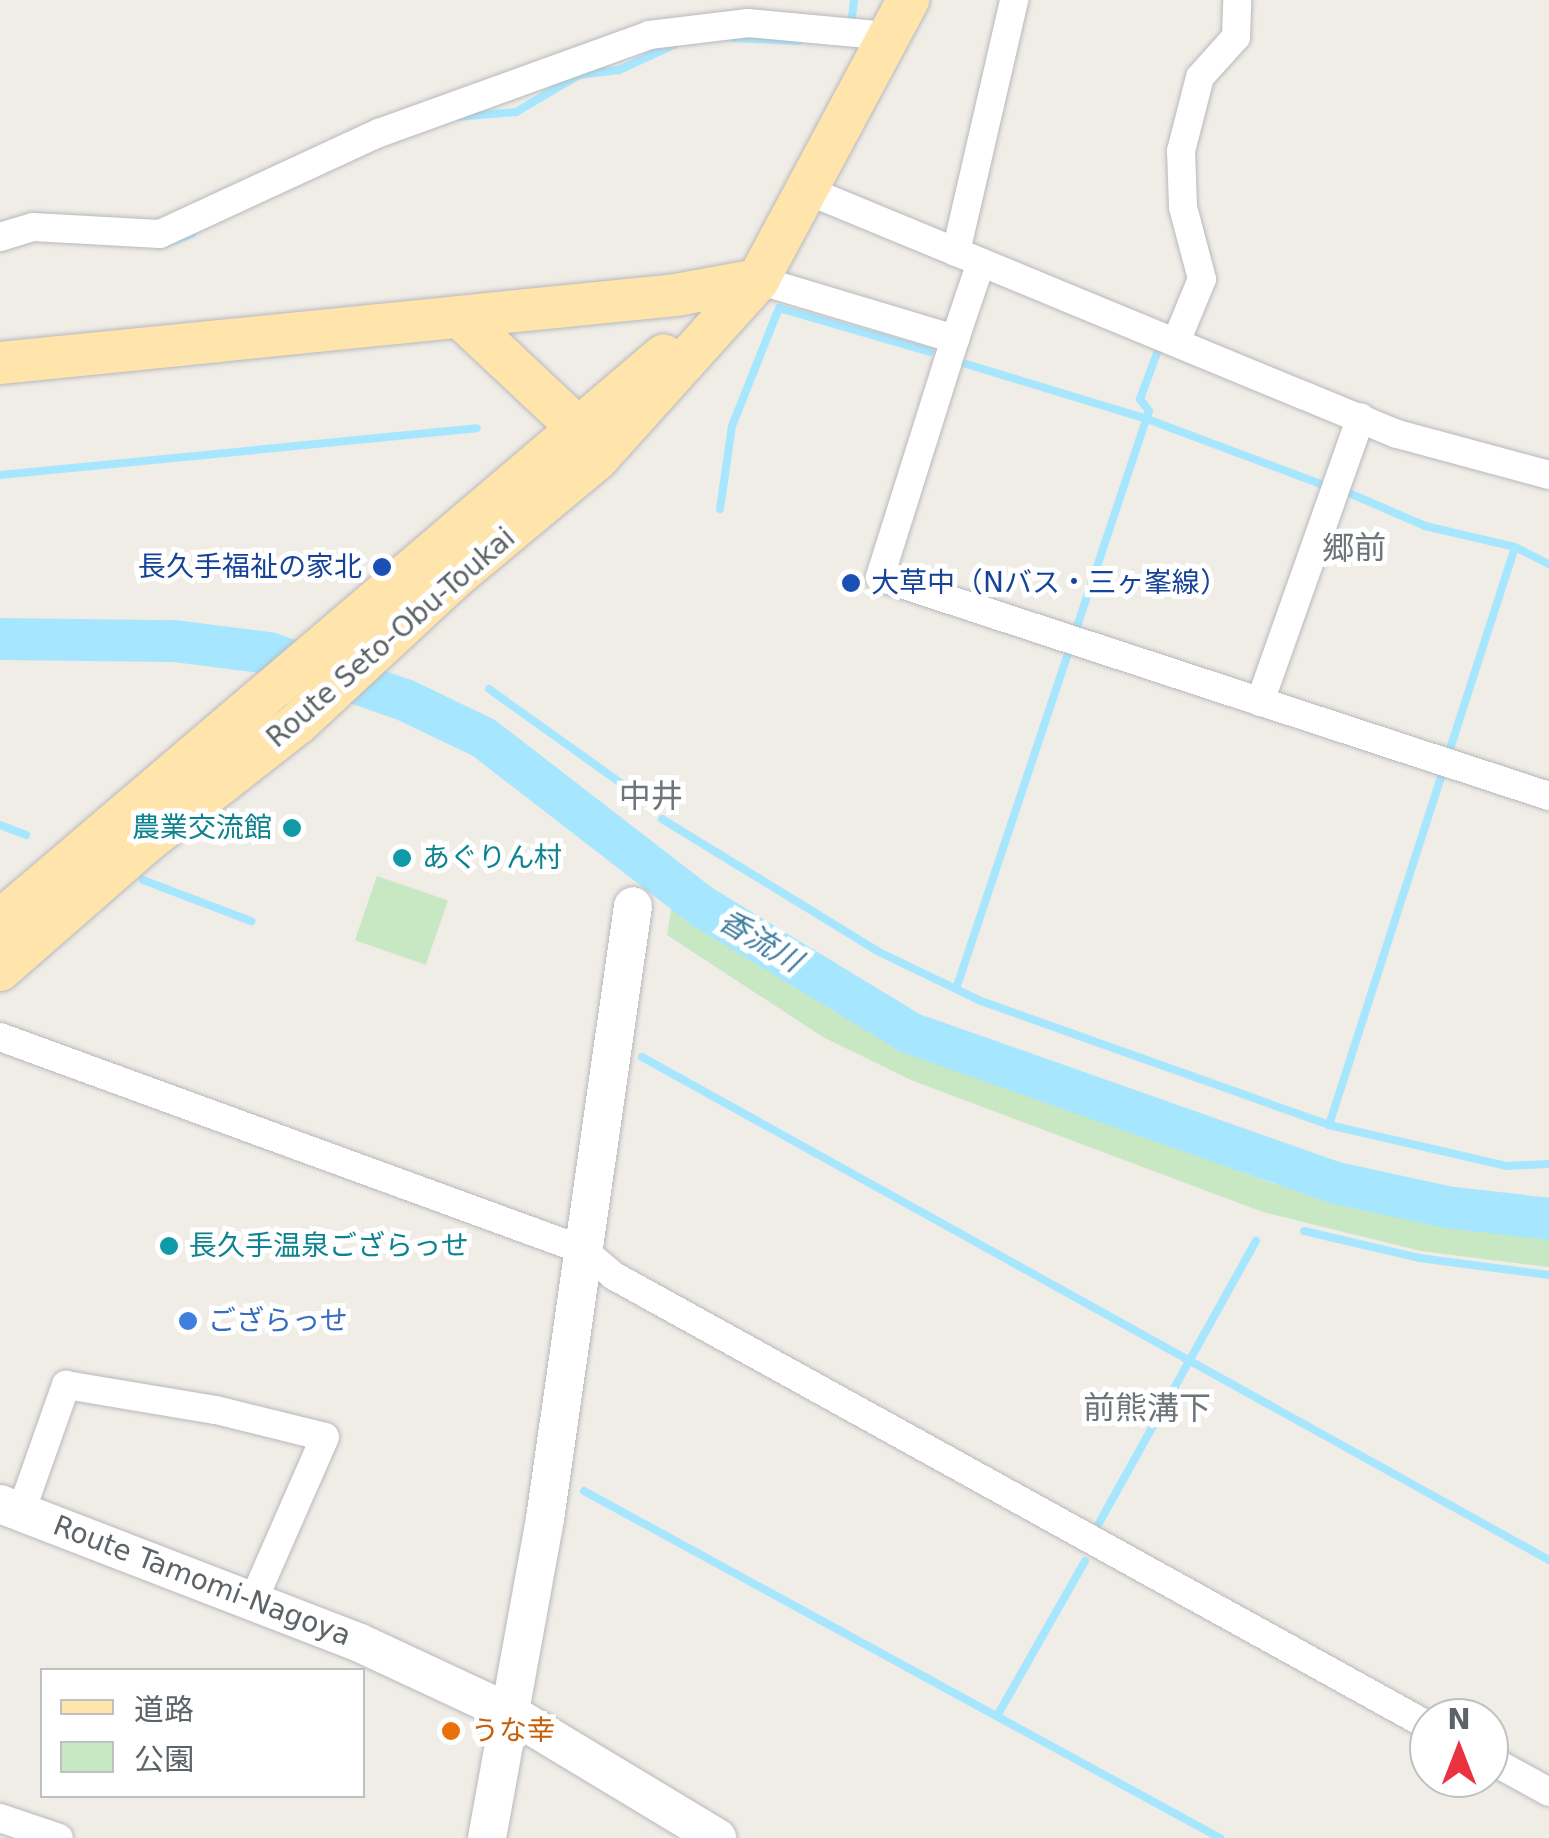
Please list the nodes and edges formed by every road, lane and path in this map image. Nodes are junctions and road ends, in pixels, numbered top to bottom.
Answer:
1 (732, 0) edge
2 (1014, 0) edge
3 (1237, 0) edge
4 (898, 18) edge
5 (748, 24) junction
6 (811, 192) junction
7 (0, 237) edge
8 (968, 257) junction
9 (758, 280) junction
10 (460, 317) junction
11 (955, 339) junction
12 (1176, 342) junction
13 (0, 363) edge
14 (1361, 417) junction
15 (576, 426) junction
16 (1549, 476) edge
17 (359, 641) junction
18 (1260, 702) junction
19 (1549, 796) edge
20 (634, 906) dead end
21 (0, 920) edge
22 (0, 970) edge
23 (0, 1037) edge
24 (584, 1250) junction
25 (11, 1508) edge
26 (254, 1599) junction
27 (510, 1713) junction
28 (1409, 1715) edge
29 (1509, 1770) edge
30 (1549, 1792) edge
31 (0, 1818) edge
32 (59, 1838) edge
33 (488, 1838) edge
34 (716, 1838) edge

1 - 5 street
2 - 8 street
3 - 12 street
4 - 5 street
4 - 6 main road, Route Seto-Obu-Toukai
5 - 7 street
6 - 8 street
6 - 9 main road, Route Seto-Obu-Toukai
8 - 11 street
8 - 12 street
9 - 10 main road
9 - 11 street
9 - 15 main road, Route Seto-Obu-Toukai
9 - 17 main road, Route Seto-Obu-Toukai
10 - 13 main road
10 - 15 main road
11 - 18 street
12 - 14 street
14 - 16 street
14 - 18 street
15 - 17 main road, Route Seto-Obu-Toukai
17 - 21 main road, Route Seto-Obu-Toukai
17 - 22 main road, Route Seto-Obu-Toukai
18 - 19 street
20 - 24 main road
23 - 24 street
24 - 27 main road
24 - 28 street
25 - 26 main road, Route Tamomi-Nagoya
25 - 26 street
26 - 27 main road, Route Tamomi-Nagoya
27 - 33 main road
27 - 34 main road, Route Tamomi-Nagoya
29 - 30 street
31 - 32 street

